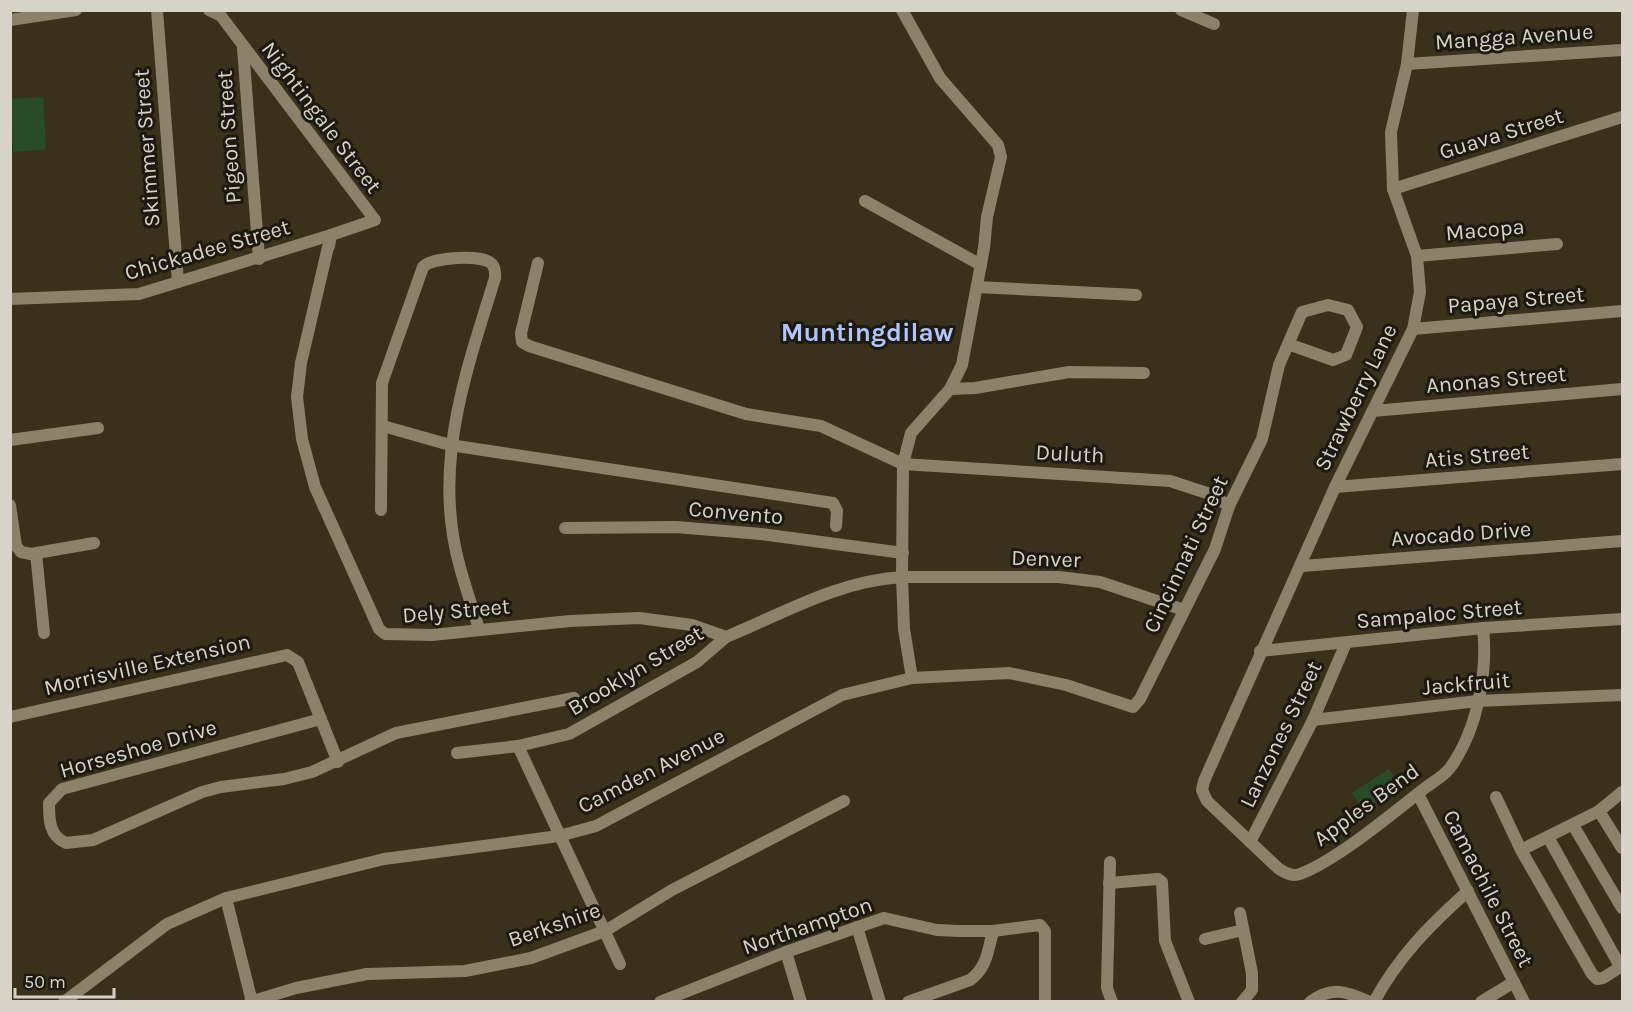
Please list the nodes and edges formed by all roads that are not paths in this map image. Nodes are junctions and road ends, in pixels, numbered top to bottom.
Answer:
1 (76, 10) edge
2 (157, 10) edge
3 (902, 10) edge
4 (1181, 10) edge
5 (1413, 10) edge
6 (211, 11) edge
7 (10, 20) edge
8 (1214, 24) dead end
9 (243, 48) junction
10 (1623, 50) edge
11 (1407, 64) junction
12 (1623, 117) edge
13 (1393, 189) junction
14 (865, 201) dead end
15 (375, 220) joint
16 (330, 241) junction
17 (1557, 244) dead end
18 (1417, 256) junction
19 (259, 259) junction
20 (538, 263) dead end
21 (981, 265) junction
22 (178, 282) junction
23 (977, 287) junction
24 (1136, 295) dead end
25 (10, 299) edge
26 (1623, 311) edge
27 (1413, 329) junction
28 (1288, 344) junction
29 (1144, 373) dead end
30 (950, 389) junction
31 (1623, 389) edge
32 (1373, 411) junction
33 (383, 426) junction
34 (98, 428) dead end
35 (10, 440) edge
36 (450, 445) junction
37 (903, 464) junction
38 (1623, 464) edge
39 (1335, 487) junction
40 (10, 506) edge
41 (1229, 506) junction
42 (381, 510) dead end
43 (836, 526) dead end
44 (565, 528) dead end
45 (1623, 541) edge
46 (94, 543) dead end
47 (36, 553) junction
48 (903, 553) junction
49 (1302, 566) junction
50 (902, 577) junction
51 (1184, 610) junction
52 (1623, 619) edge
53 (1483, 628) junction
54 (479, 629) junction
55 (44, 633) dead end
56 (726, 638) junction
57 (1346, 643) junction
58 (1260, 651) junction
59 (912, 678) junction
60 (1623, 695) edge
61 (573, 698) dead end
62 (1478, 701) junction
63 (1132, 707) joint
64 (10, 717) edge
65 (321, 719) junction
66 (1313, 720) junction
67 (518, 746) junction
68 (457, 753) dead end
69 (338, 762) junction
70 (1204, 781) joint
71 (1623, 792) edge
72 (1418, 794) junction
73 (1496, 797) dead end
74 (844, 801) dead end
75 (1599, 811) junction
76 (1573, 825) junction
77 (560, 836) junction
78 (1548, 837) junction
79 (1250, 842) junction
80 (1623, 848) edge
81 (1521, 850) junction
82 (1110, 861) dead end
83 (1109, 883) junction
84 (1468, 891) junction
85 (226, 898) junction
86 (1623, 908) edge
87 (1240, 913) dead end
88 (857, 927) junction
89 (1243, 930) junction
90 (605, 931) junction
91 (993, 931) junction
92 (1205, 939) dead end
93 (786, 952) junction
94 (620, 964) dead end
95 (1622, 967) edge
96 (1514, 982) junction
97 (251, 1001) edge
98 (64, 1002) edge
99 (660, 1002) edge
100 (801, 1002) edge
101 (880, 1002) edge
102 (908, 1002) edge
103 (1046, 1002) edge
104 (1112, 1002) edge
105 (1189, 1002) edge
106 (1242, 1002) edge
107 (1310, 1002) edge
108 (1372, 1002) edge
109 (1481, 1002) edge
110 (1524, 1002) edge

1 - 7 street
2 - 22 street, Skimmer Street
3 - 21 street
4 - 8 street
5 - 11 street, Strawberry Lane
6 - 9 street, Nightingale Street
9 - 15 street, Nightingale Street
9 - 19 street, Pigeon Street
10 - 11 street, Mangga Avenue
11 - 13 street, Strawberry Lane
12 - 13 street, Guava Street
13 - 18 street, Strawberry Lane
14 - 21 street
15 - 16 street, Chickadee Street
16 - 19 street, Chickadee Street
16 - 54 street, Dely Street
17 - 18 street, Macopa
18 - 27 street, Strawberry Lane
19 - 22 street, Chickadee Street
20 - 37 street
21 - 23 street
22 - 25 street, Chickadee Street
23 - 24 street
23 - 30 street
26 - 27 street, Papaya Street
27 - 32 street, Strawberry Lane
28 - 28 street
28 - 41 street, Cincinnati Street
29 - 30 street
30 - 37 street
31 - 32 street, Anonas Street
32 - 39 street, Strawberry Lane
33 - 36 street
33 - 36 street
33 - 42 street
34 - 35 street
36 - 43 street
36 - 54 street
37 - 41 street, Duluth
37 - 48 street
38 - 39 street, Atis Street
39 - 49 street, Strawberry Lane
40 - 47 street
41 - 51 street, Cincinnati Street
44 - 48 street, Convento
45 - 49 street, Avocado Drive
46 - 47 street
47 - 55 street
48 - 50 street
49 - 58 street, Strawberry Lane
50 - 51 street, Denver
50 - 56 street
50 - 59 street
51 - 63 street, Cincinnati Street
52 - 53 street, Sampaloc Street
53 - 57 street, Sampaloc Street
53 - 62 street, Apples Bend
54 - 56 street, Dely Street
56 - 67 street, Brooklyn Street
57 - 58 street, Sampaloc Street
57 - 66 street, Lanzones Street
58 - 70 street, Strawberry Lane
59 - 63 street, Camden Avenue
59 - 77 street, Camden Avenue
60 - 62 street, Jackfruit
61 - 69 street, Horseshoe Drive
62 - 66 street, Jackfruit
62 - 72 street, Apples Bend
64 - 65 street, Morrisville Extension
65 - 69 street
65 - 69 street, Horseshoe Drive
66 - 79 street, Lanzones Street
67 - 68 street, Brooklyn Street
67 - 77 street
70 - 79 street, Apples Bend
71 - 75 street
72 - 79 street, Apples Bend
72 - 84 street, Camachile Street
73 - 81 street
74 - 90 street, Berkshire
75 - 76 street
75 - 80 street
76 - 78 street
76 - 86 street
77 - 85 street, Camden Avenue
77 - 90 street
78 - 81 street
78 - 95 street
81 - 95 street
82 - 83 street
83 - 104 street
83 - 105 street
84 - 96 street, Camachile Street
84 - 108 street
85 - 97 street
85 - 98 street, Camden Avenue
87 - 89 street
88 - 91 street, Northampton
88 - 93 street, Northampton
88 - 101 street
89 - 92 street
89 - 106 street
90 - 94 street
90 - 97 street, Berkshire
91 - 102 street
91 - 103 street, Northampton
93 - 99 street, Northampton
93 - 100 street
96 - 109 street
96 - 110 street, Camachile Street
107 - 108 street

